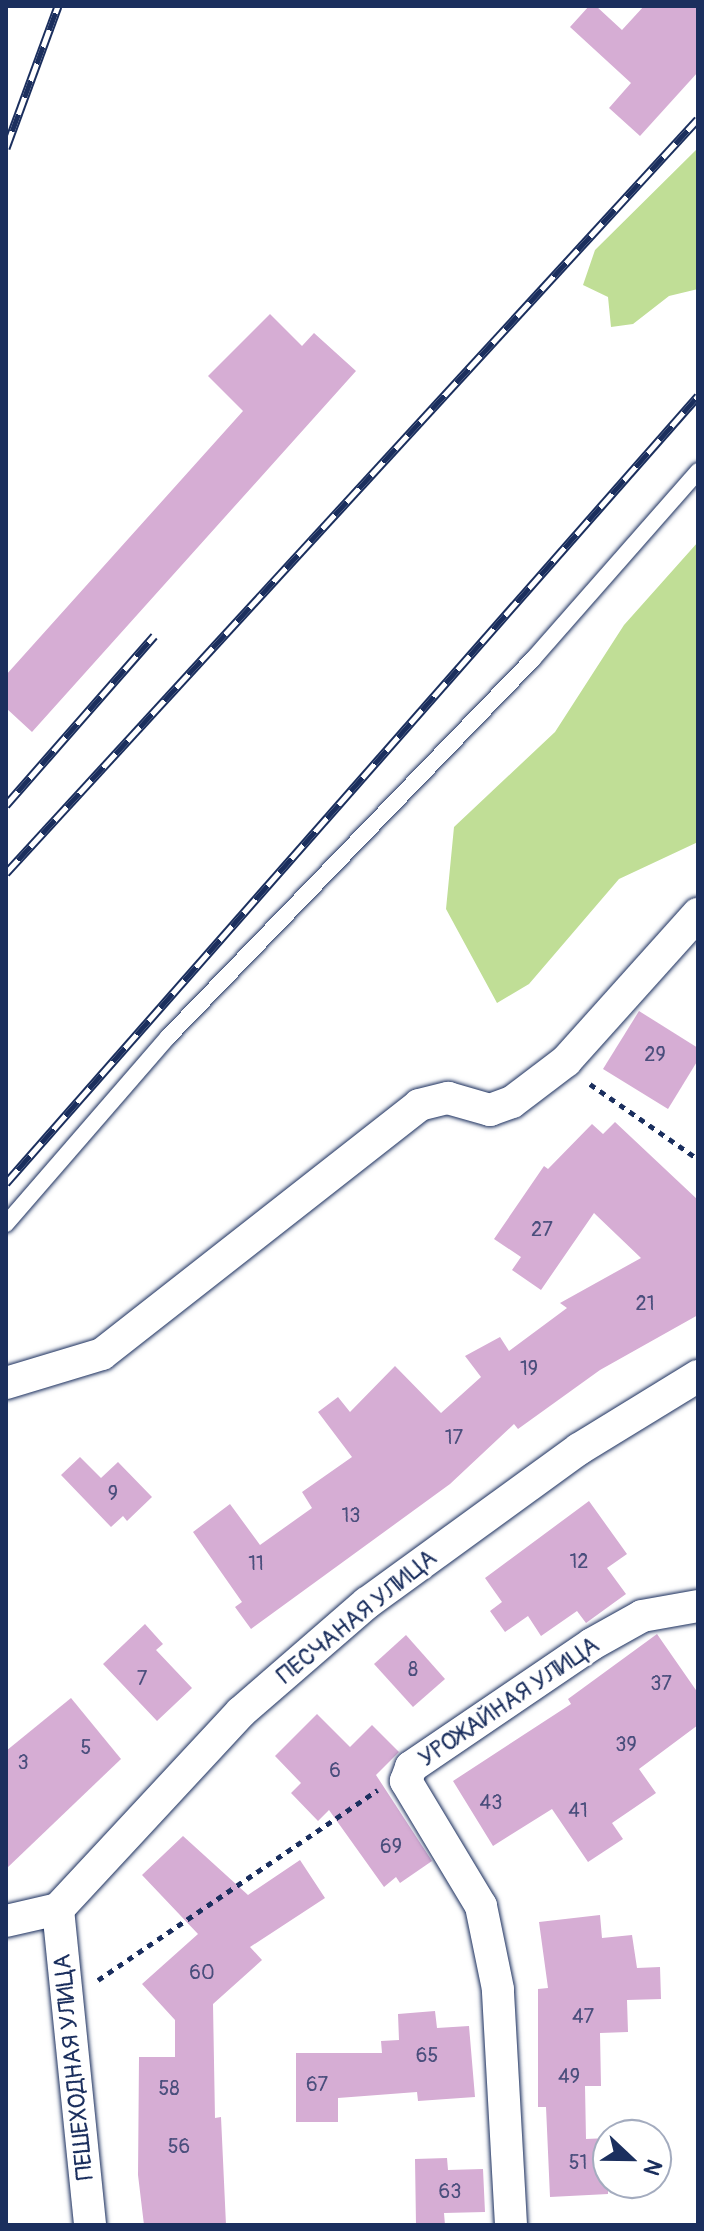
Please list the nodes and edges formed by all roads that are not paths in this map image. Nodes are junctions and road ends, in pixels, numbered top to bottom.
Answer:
1 (698, 471) edge
2 (698, 914) edge
3 (6, 1224) edge
4 (698, 1376) edge
5 (6, 1383) edge
6 (698, 1606) edge
7 (58, 1909) junction
8 (6, 1921) edge
9 (90, 2225) edge
10 (511, 2225) edge

1 - 3 lane
2 - 5 street
4 - 7 street, ПЕСЧАНАЯ УЛИЦА
6 - 10 street, УРОЖАЙНАЯ УЛИЦА
7 - 8 street
7 - 9 street, ПЕШЕХОДНАЯ УЛИЦА

